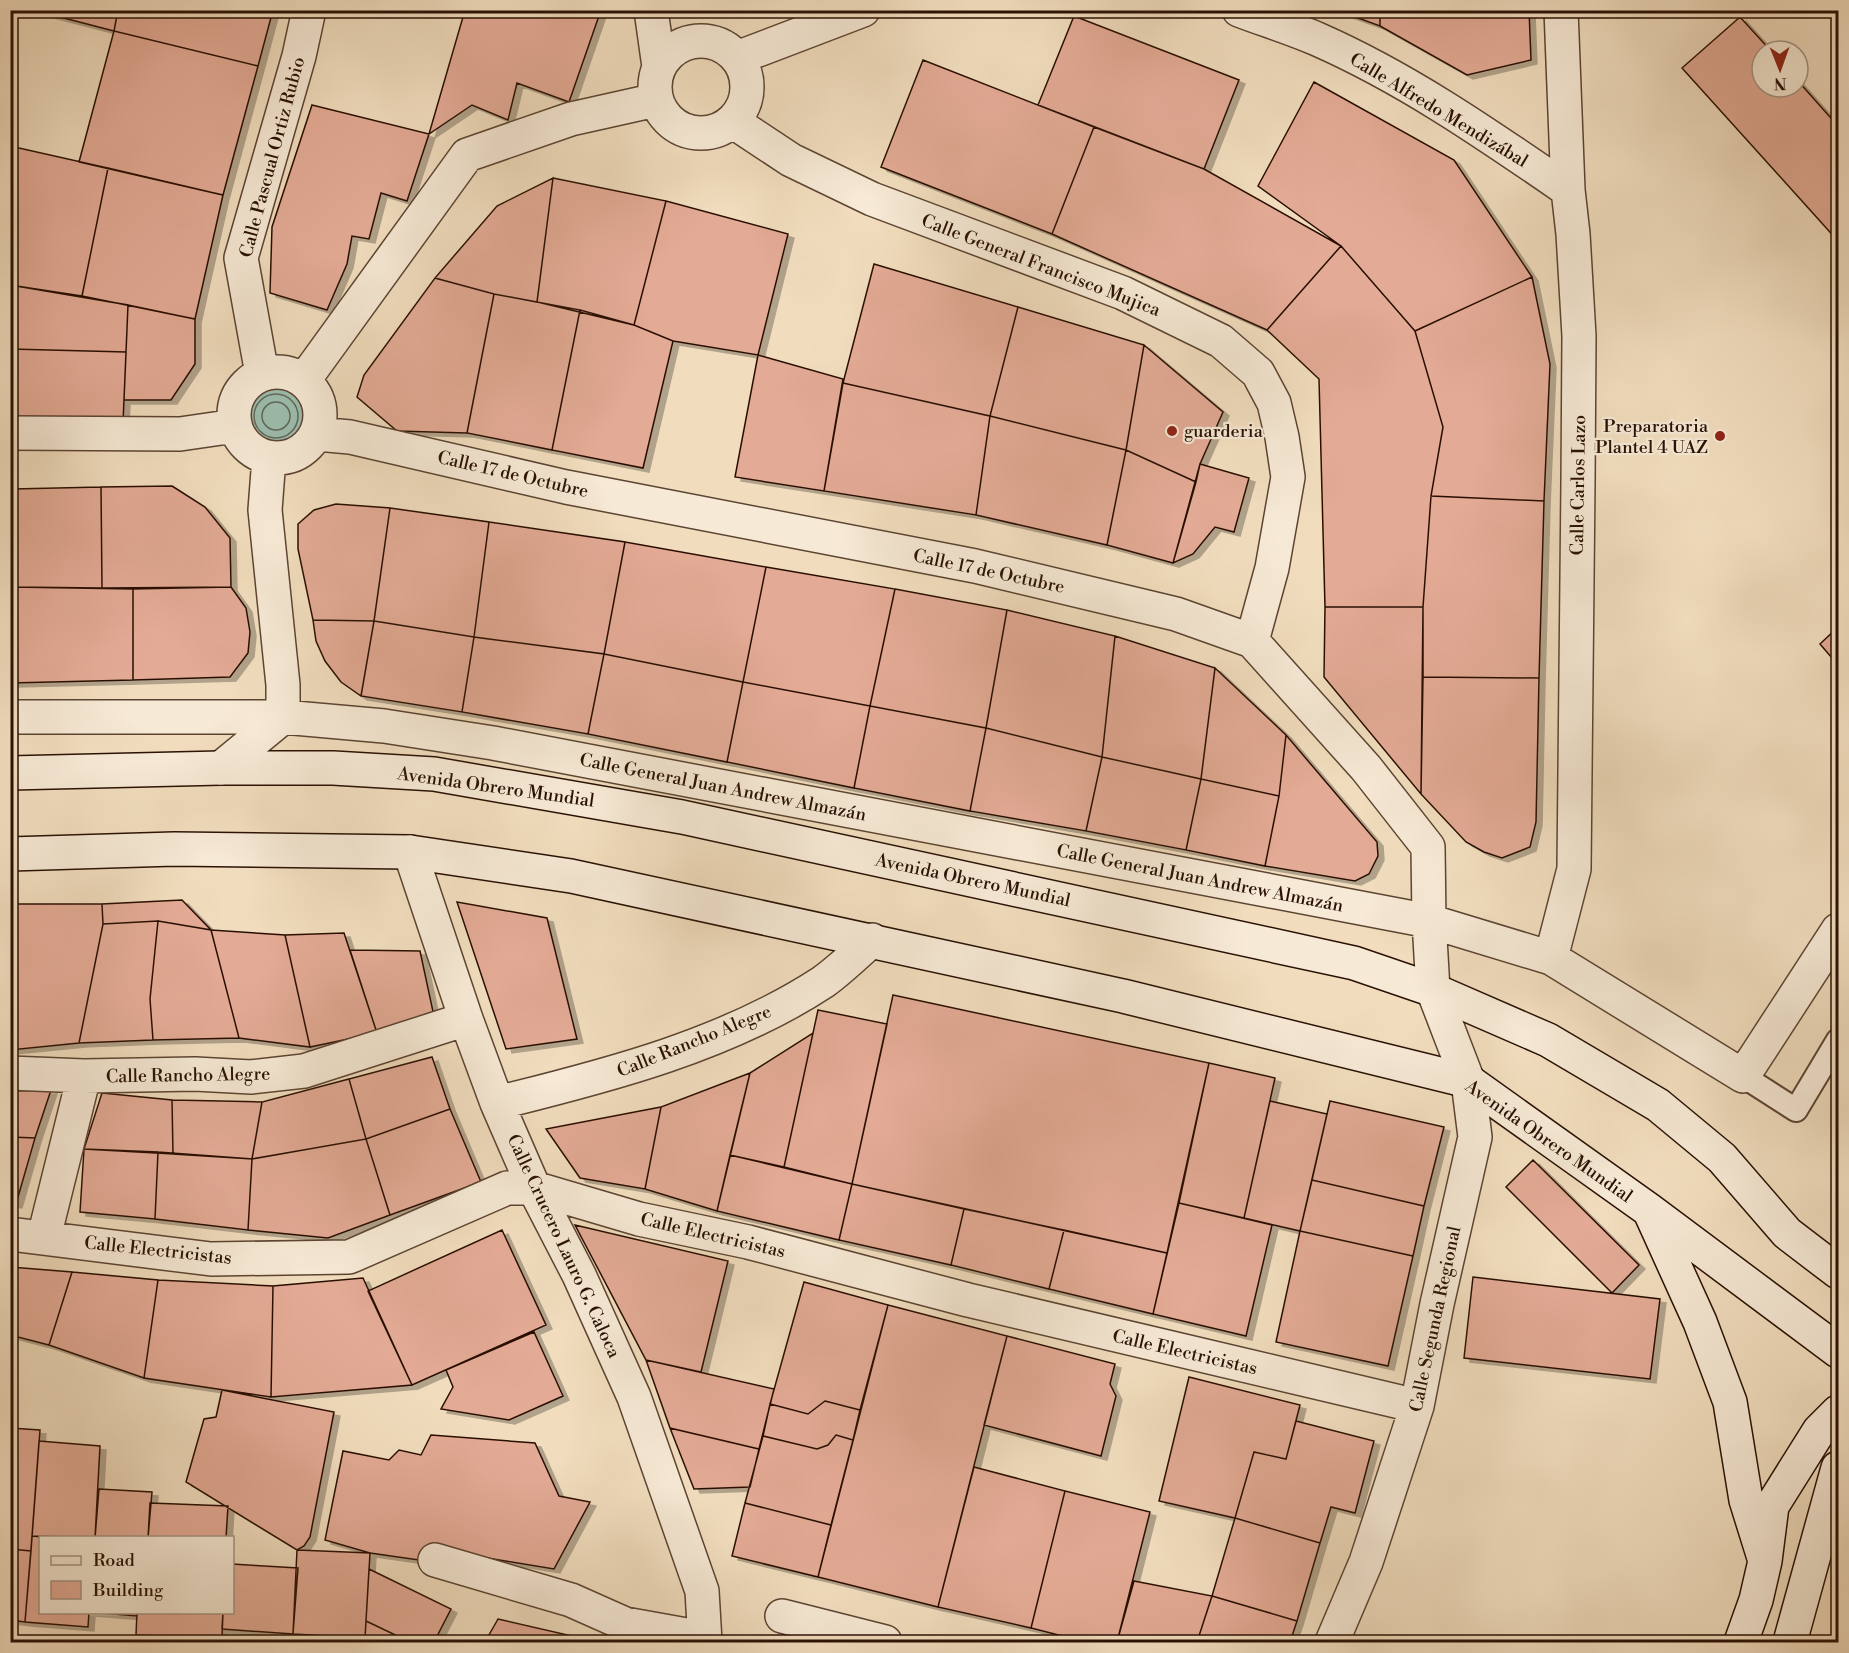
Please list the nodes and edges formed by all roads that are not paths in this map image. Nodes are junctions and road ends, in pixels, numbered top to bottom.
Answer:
1 (309, 10) edge
2 (651, 10) edge
3 (863, 10) edge
4 (1239, 10) edge
5 (1561, 10) edge
6 (737, 58) junction
7 (659, 67) junction
8 (656, 100) junction
9 (732, 121) junction
10 (1568, 190) junction
11 (262, 374) junction
12 (304, 380) junction
13 (236, 426) junction
14 (10, 433) edge
15 (317, 434) junction
16 (269, 458) junction
17 (1252, 641) junction
18 (10, 717) edge
19 (283, 717) junction
20 (221, 768) junction
21 (10, 773) edge
22 (410, 852) junction
23 (10, 854) edge
24 (1428, 921) junction
25 (1839, 930) edge
26 (872, 940) junction
27 (1551, 958) junction
28 (1433, 990) junction
29 (466, 1019) junction
30 (1835, 1055) edge
31 (10, 1073) edge
32 (84, 1076) junction
33 (1743, 1076) junction
34 (1468, 1081) junction
35 (497, 1103) junction
36 (534, 1188) junction
37 (1649, 1210) junction
38 (10, 1234) edge
39 (44, 1237) junction
40 (1839, 1272) edge
41 (1839, 1351) edge
42 (1417, 1406) junction
43 (1839, 1412) edge
44 (1839, 1468) edge
45 (1839, 1543) edge
46 (435, 1560) dead end
47 (1765, 1561) junction
48 (1812, 1562) junction
49 (782, 1616) dead end
50 (704, 1640) edge
51 (885, 1642) edge
52 (1332, 1642) edge
53 (1742, 1642) edge
54 (1790, 1642) edge

1 - 11 street, Calle Pascual Ortiz Rubio
2 - 7 street
3 - 6 street
4 - 10 street, Calle Alfredo Mendizábal
5 - 10 street, Calle Carlos Lazo
6 - 7 street
6 - 9 street
7 - 8 street
8 - 9 street
8 - 12 street
9 - 17 street, Calle General Francisco Mujica
10 - 27 street, Calle Carlos Lazo
11 - 12 street
11 - 13 street
12 - 15 street
13 - 14 street
13 - 16 street
15 - 16 street
15 - 17 street, Calle 17 de Octubre
16 - 19 street
17 - 24 street, Calle 17 de Octubre
18 - 19 street, Calle General Juan Andrew Almazán
19 - 20 street
19 - 24 street, Calle General Juan Andrew Almazán
20 - 21 street, Avenida Obrero Mundial
20 - 28 street, Avenida Obrero Mundial
22 - 23 street, Avenida Obrero Mundial
22 - 26 street, Avenida Obrero Mundial
22 - 29 street, Calle Crucero Lauro G. Caloca
24 - 27 street, Calle General Juan Andrew Almazán
24 - 28 street, Calle 17 de Octubre
25 - 33 street
26 - 34 street, Avenida Obrero Mundial
26 - 35 street, Calle Rancho Alegre
27 - 33 street, Calle General Juan Andrew Almazán
28 - 34 street, Calle Segunda Regional
28 - 40 street, Avenida Obrero Mundial
29 - 32 street, Calle Rancho Alegre
29 - 35 street, Calle Crucero Lauro G. Caloca
30 - 33 lane
31 - 32 street, Calle Rancho Alegre
32 - 39 street
34 - 37 street, Avenida Obrero Mundial
34 - 42 street, Calle Segunda Regional
35 - 36 street, Calle Crucero Lauro G. Caloca
36 - 39 street, Calle Electricistas
36 - 42 street, Calle Electricistas
36 - 50 street, Calle Crucero Lauro G. Caloca
37 - 41 street, Avenida Obrero Mundial
37 - 47 street
38 - 39 street, Calle Electricistas
42 - 52 street, Calle Segunda Regional
43 - 47 street
44 - 48 street
45 - 48 street
46 - 50 street
47 - 53 street
48 - 54 street
49 - 51 street

